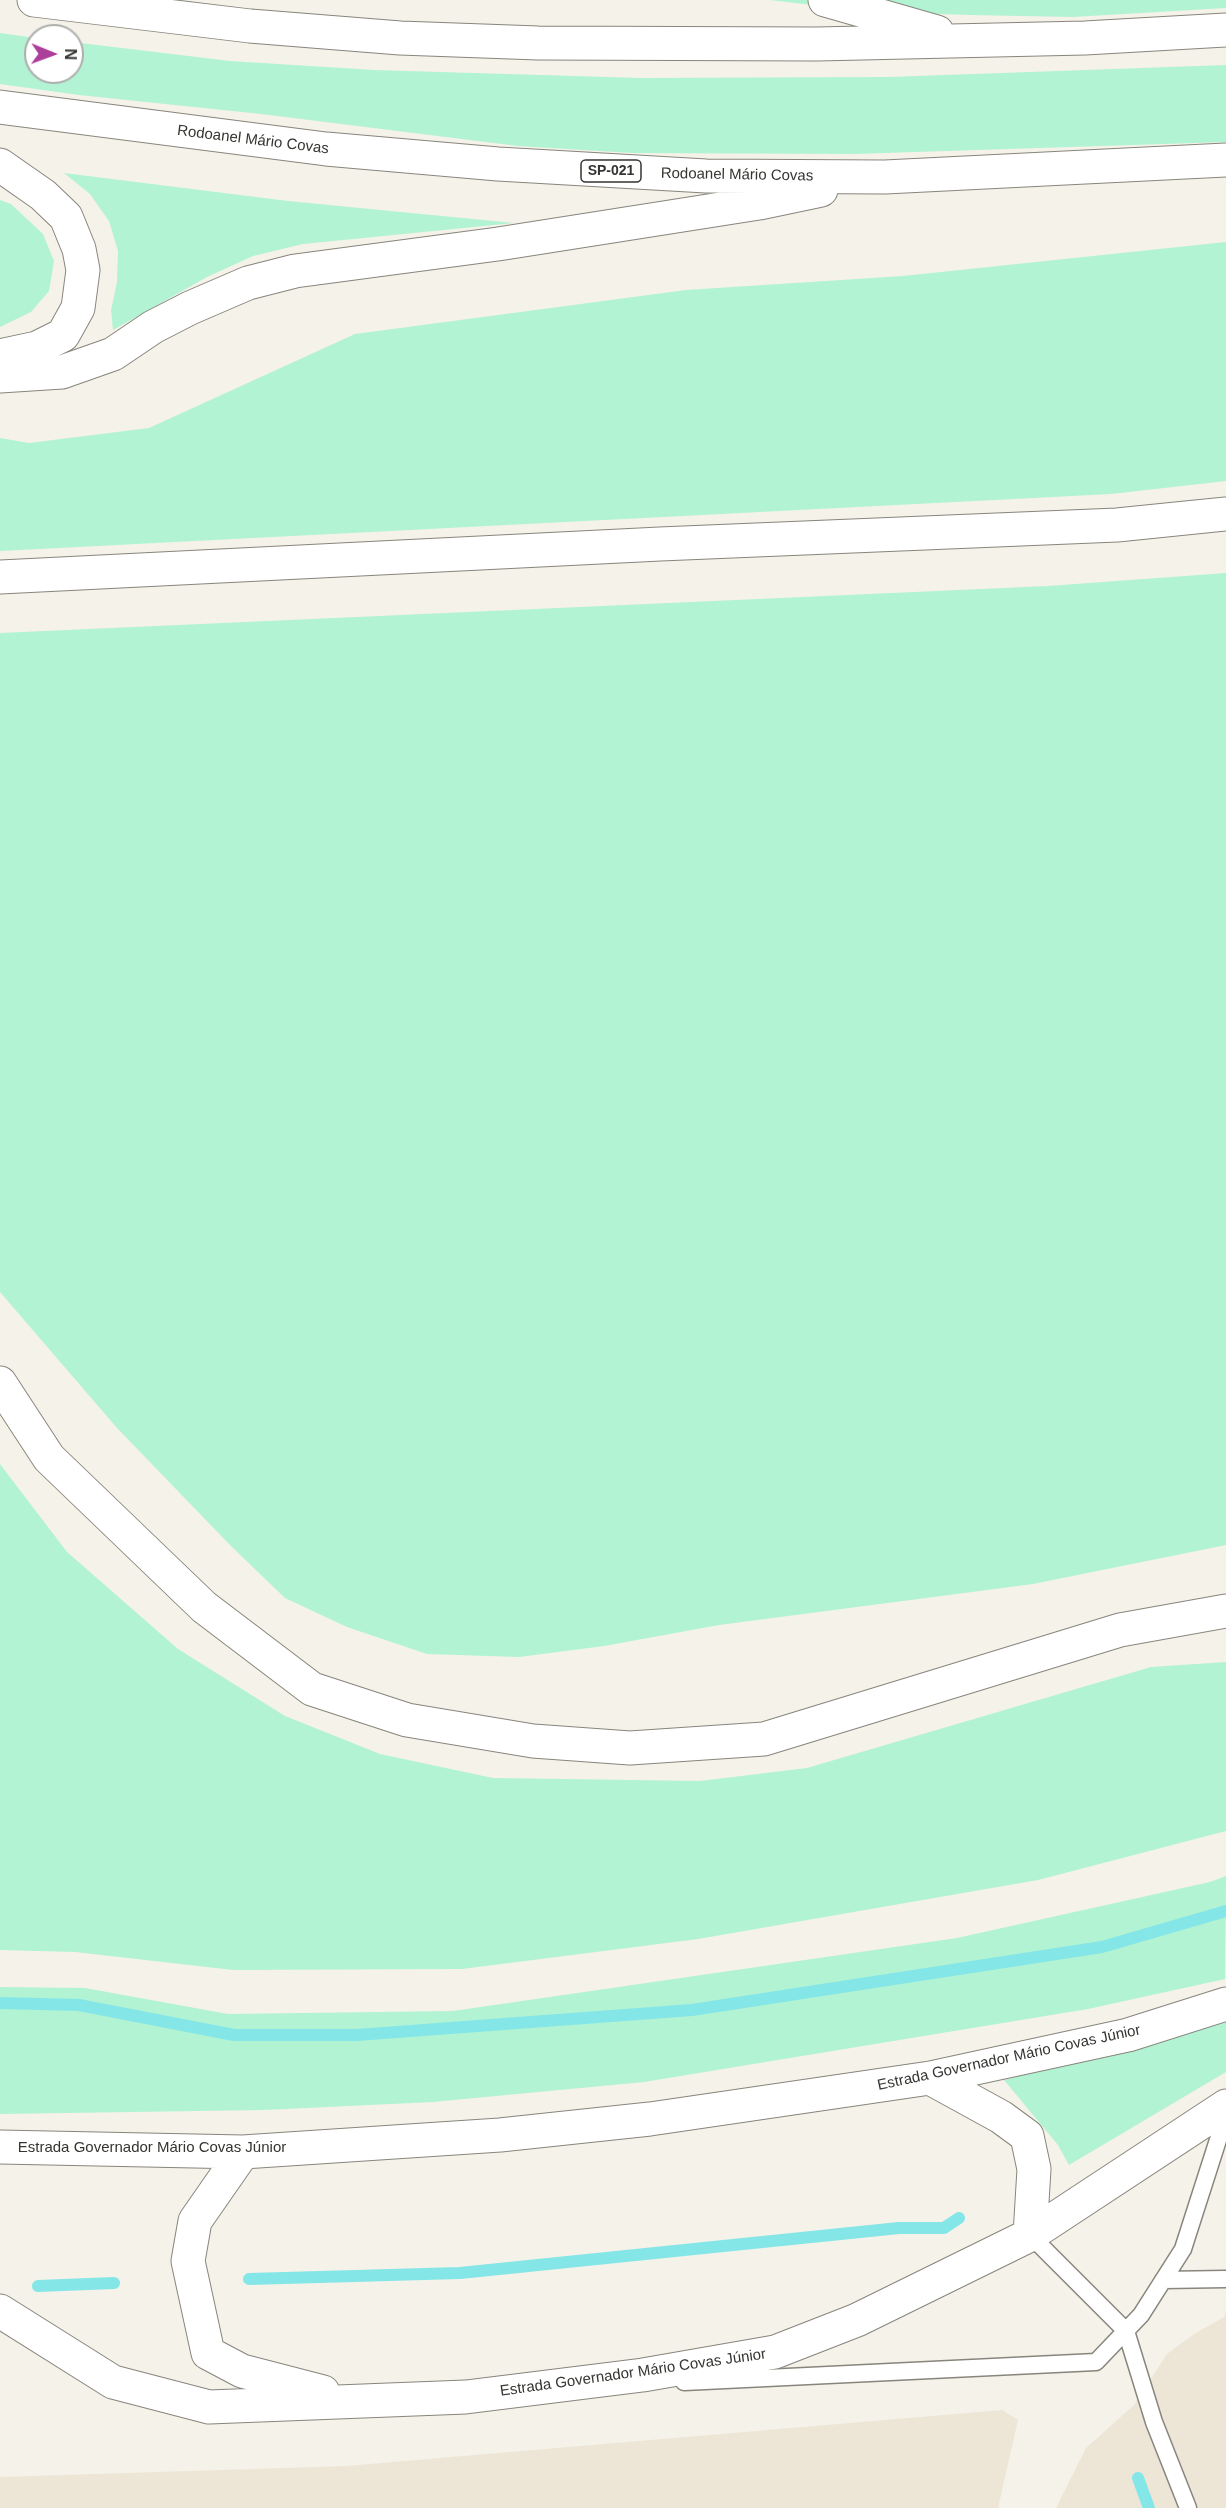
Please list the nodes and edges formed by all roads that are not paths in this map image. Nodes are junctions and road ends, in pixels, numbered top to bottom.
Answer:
1 (34, 0) edge
2 (825, 0) edge
3 (1226, 30) edge
4 (968, 40) junction
5 (0, 107) edge
6 (1226, 160) edge
7 (0, 165) edge
8 (885, 177) junction
9 (0, 356) edge
10 (0, 376) edge
11 (1226, 514) edge
12 (0, 577) edge
13 (0, 1383) edge
14 (1226, 1611) edge
15 (1226, 2004) edge
16 (930, 2078) junction
17 (1226, 2106) edge
18 (1226, 2115) edge
19 (0, 2147) edge
20 (243, 2152) junction
21 (1030, 2235) junction
22 (1226, 2279) edge
23 (1163, 2280) junction
24 (0, 2311) edge
25 (1126, 2331) junction
26 (525, 2390) junction
27 (350, 2400) junction
28 (1188, 2508) edge

1 - 4 main road
2 - 4 main road
3 - 4 main road
5 - 8 main road, Rodoanel Mário Covas / SP-021
6 - 8 main road, Rodoanel Mário Covas / SP-021
7 - 9 main road
8 - 10 main road
11 - 12 main road
13 - 14 main road
15 - 16 main road, Estrada Governador Mário Covas Júnior
16 - 20 main road, Estrada Governador Mário Covas Júnior
16 - 21 main road
17 - 21 main road, Estrada Governador Mário Covas Júnior
18 - 23 lane
19 - 20 main road, Estrada Governador Mário Covas Júnior
20 - 27 main road
21 - 25 lane
21 - 26 main road, Estrada Governador Mário Covas Júnior
22 - 23 lane
23 - 25 lane
24 - 27 main road, Estrada Governador Mário Covas Júnior
25 - 26 lane
25 - 28 lane
26 - 27 main road, Estrada Governador Mário Covas Júnior

